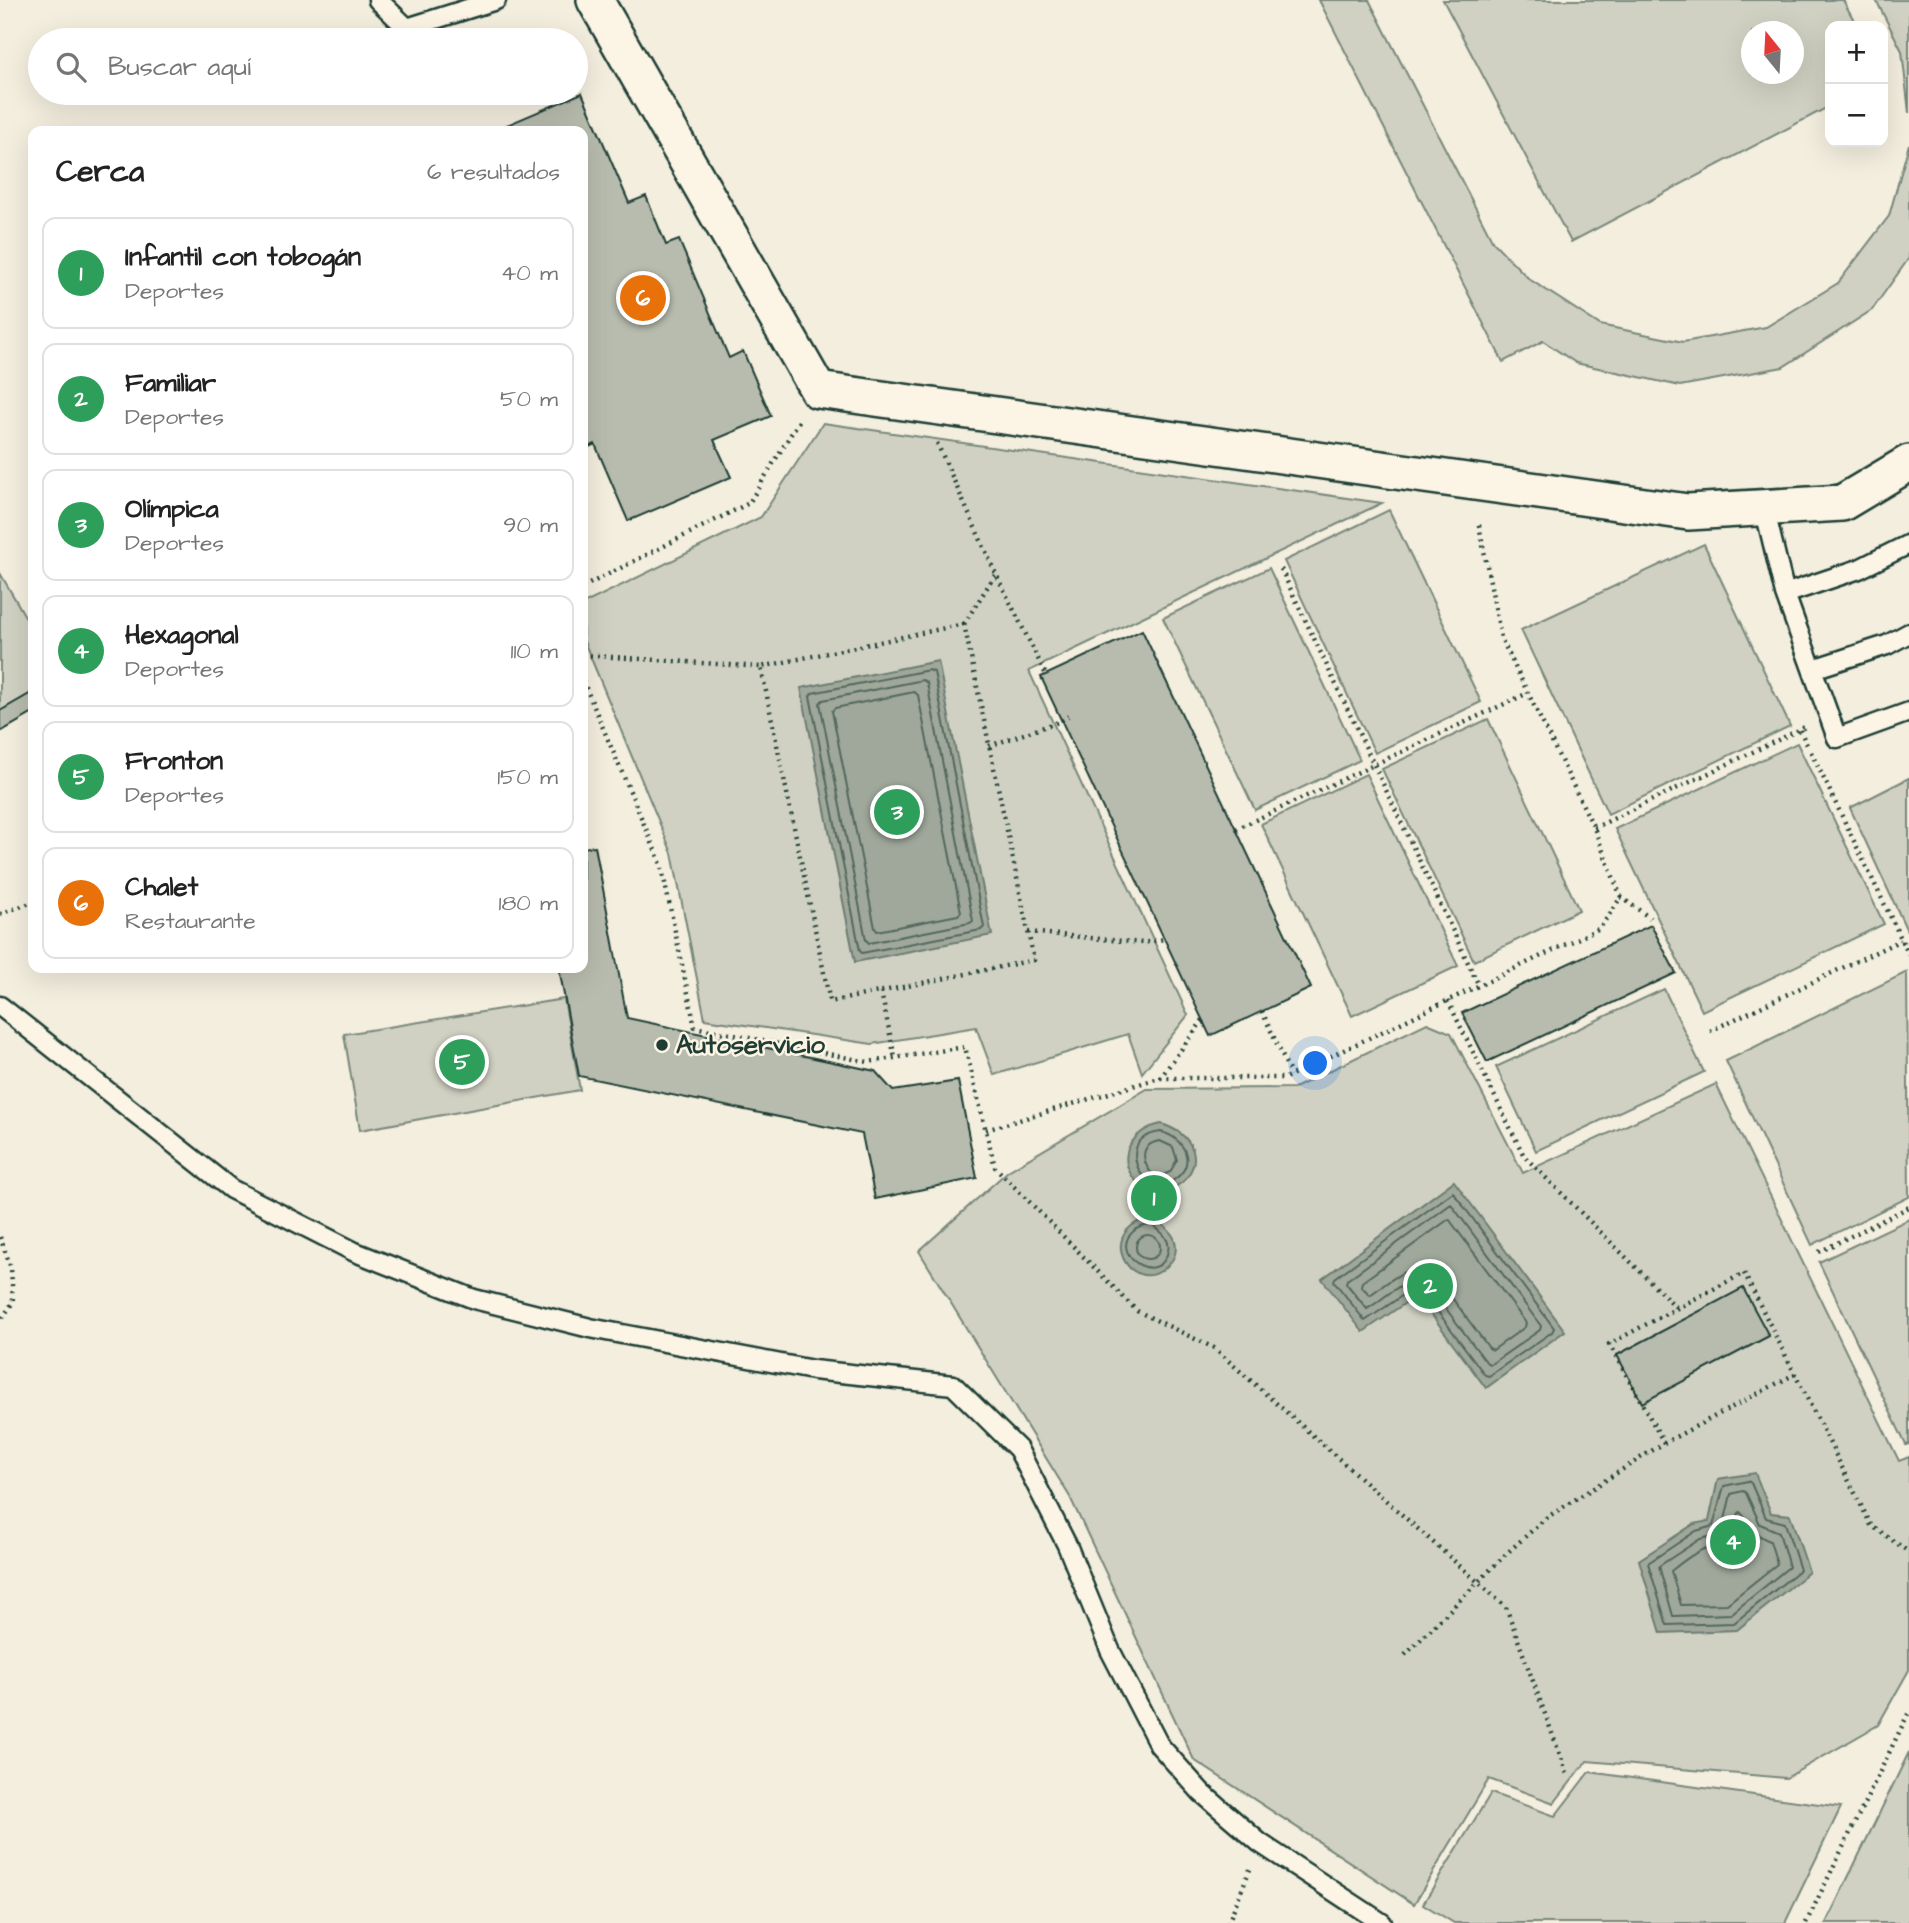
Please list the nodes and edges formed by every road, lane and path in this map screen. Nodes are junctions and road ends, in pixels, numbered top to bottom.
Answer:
1 (378, 0) edge
2 (496, 0) edge
3 (596, 0) edge
4 (818, 390) junction
5 (919, 404) junction
6 (1906, 473) edge
7 (1470, 481) junction
8 (1764, 508) junction
9 (1909, 544) edge
10 (1281, 569) dead end
11 (996, 574) junction
12 (588, 584) edge
13 (1785, 594) junction
14 (964, 624) junction
15 (1909, 633) edge
16 (588, 655) edge
17 (761, 667) junction
18 (1813, 669) junction
19 (1046, 675) dead end
20 (588, 693) edge
21 (1528, 693) junction
22 (1909, 712) edge
23 (1829, 715) junction
24 (1068, 716) dead end
25 (1800, 730) junction
26 (989, 746) junction
27 (1374, 765) junction
28 (1594, 828) junction
29 (1236, 829) dead end
30 (1621, 898) junction
31 (28, 904) edge
32 (0, 914) edge
33 (1650, 918) dead end
34 (1028, 932) junction
35 (1164, 939) dead end
36 (1901, 940) junction
37 (1909, 955) edge
38 (1479, 986) junction
39 (881, 992) junction
40 (1448, 1001) junction
41 (0, 1006) edge
42 (1262, 1011) dead end
43 (1203, 1020) dead end
44 (1710, 1031) dead end
45 (895, 1058) junction
46 (1291, 1076) junction
47 (1159, 1079) junction
48 (986, 1130) junction
49 (1909, 1207) edge
50 (0, 1237) edge
51 (1819, 1252) dead end
52 (1676, 1307) junction
53 (0, 1322) edge
54 (1795, 1374) junction
55 (1664, 1443) junction
56 (1909, 1552) edge
57 (1479, 1581) junction
58 (1405, 1655) dead end
59 (1909, 1712) edge
60 (1568, 1777) dead end
61 (1260, 1843) junction
62 (1228, 1923) edge
63 (1382, 1923) edge
64 (1806, 1923) edge

1 - 2 lane
3 - 4 street
4 - 5 street
4 - 12 path
5 - 7 street
5 - 11 path
6 - 8 street
7 - 8 street
7 - 21 path
8 - 13 lane
9 - 13 lane
10 - 27 path
11 - 14 path
11 - 19 path
13 - 18 lane
14 - 17 path
14 - 26 path
15 - 18 lane
16 - 17 path
17 - 39 path
18 - 23 lane
20 - 45 path
21 - 27 path
21 - 28 path
22 - 23 lane
23 - 25 path
24 - 26 path
25 - 28 path
25 - 36 path
26 - 34 path
27 - 29 path
27 - 38 path
28 - 30 path
30 - 33 path
30 - 38 path
31 - 32 path
34 - 35 path
34 - 39 path
36 - 37 path
36 - 44 path
38 - 40 path
39 - 45 path
40 - 46 path
40 - 52 path
41 - 61 lane
42 - 46 path
43 - 47 path
45 - 48 path
46 - 47 path
47 - 48 path
48 - 57 path
49 - 51 path
50 - 53 path
52 - 54 path
52 - 55 path
54 - 55 path
54 - 56 path
55 - 57 path
57 - 58 path
57 - 60 path
59 - 64 path
61 - 62 path
61 - 63 lane

